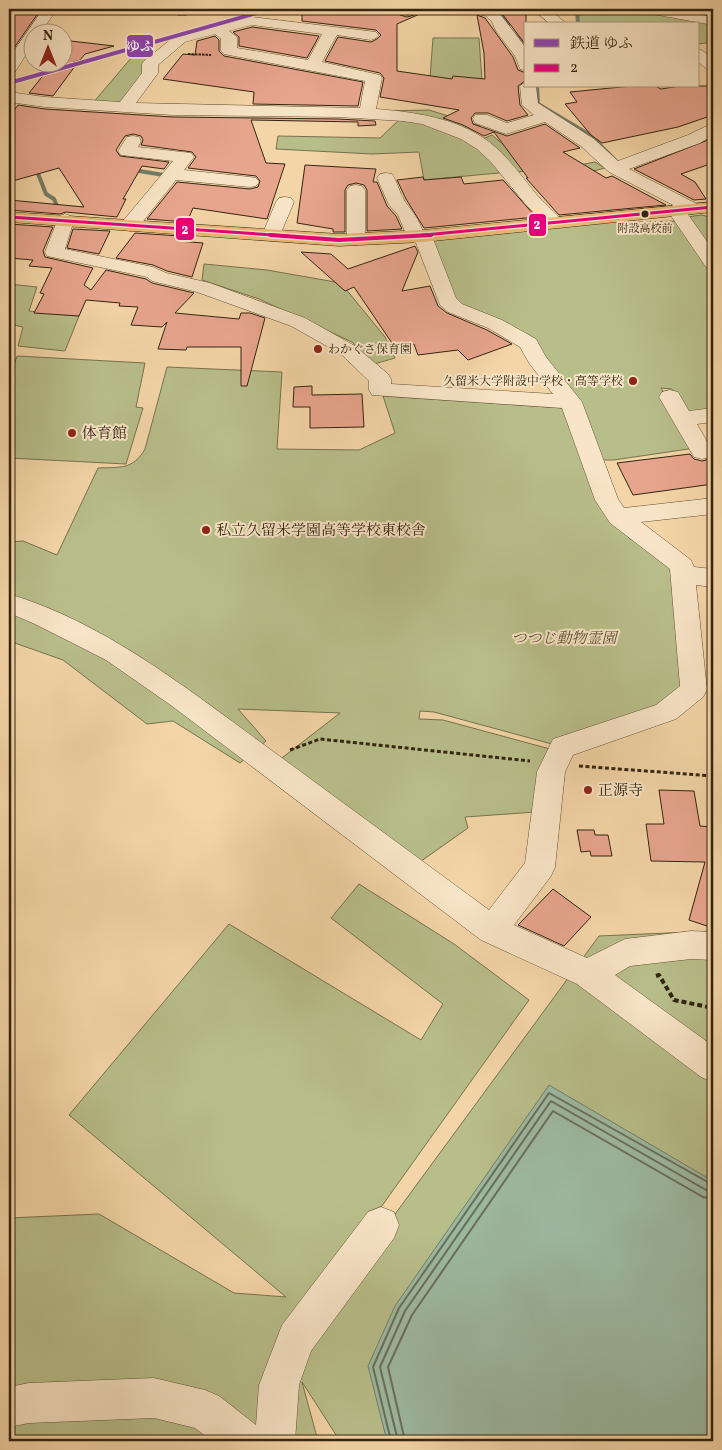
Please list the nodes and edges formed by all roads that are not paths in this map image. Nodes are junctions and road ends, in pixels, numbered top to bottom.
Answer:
1 (50, 9) edge
2 (540, 9) edge
3 (646, 9) edge
4 (491, 11) edge
5 (713, 21) edge
6 (41, 22) edge
7 (557, 22) edge
8 (661, 22) edge
9 (217, 29) junction
10 (332, 30) junction
11 (524, 34) edge
12 (372, 35) dead end
13 (510, 38) junction
14 (700, 47) edge
15 (22, 50) edge
16 (524, 58) edge
17 (313, 65) junction
18 (713, 66) edge
19 (9, 69) edge
20 (528, 88) edge
21 (9, 97) edge
22 (124, 106) junction
23 (367, 114) junction
24 (548, 116) junction
25 (481, 119) dead end
26 (713, 128) edge
27 (133, 140) dead end
28 (615, 168) junction
29 (172, 174) junction
30 (386, 178) dead end
31 (250, 182) dead end
32 (356, 190) dead end
33 (286, 202) dead end
34 (713, 207) edge
35 (684, 210) junction
36 (9, 217) edge
37 (65, 220) junction
38 (554, 222) junction
39 (130, 225) junction
40 (270, 235) junction
41 (419, 237) junction
42 (356, 239) junction
43 (713, 263) edge
44 (670, 397) dead end
45 (571, 402) junction
46 (713, 416) edge
47 (684, 419) junction
48 (702, 452) dead end
49 (713, 506) edge
50 (618, 517) junction
51 (683, 575) junction
52 (713, 578) edge
53 (9, 603) edge
54 (492, 930) junction
55 (713, 946) edge
56 (588, 974) junction
57 (713, 1066) edge
58 (381, 1225) dead end
59 (9, 1407) edge
60 (244, 1441) edge
61 (275, 1441) edge

1 - 6 street
2 - 7 street
3 - 5 street
3 - 8 street
4 - 13 street
9 - 10 street
9 - 17 street
9 - 22 street
10 - 12 street
10 - 17 street
11 - 13 street
13 - 16 street
14 - 18 street
15 - 19 street
17 - 23 street
20 - 24 street
21 - 22 street
22 - 23 street
23 - 38 street
24 - 25 street
24 - 28 street
26 - 28 street
27 - 29 street
28 - 35 street
29 - 31 street
29 - 39 street
30 - 41 street
32 - 42 street
33 - 40 street
34 - 35 main road
35 - 38 main road
35 - 43 street
36 - 37 main road
37 - 39 main road
37 - 45 street
38 - 41 main road
39 - 40 main road
40 - 42 main road
41 - 42 main road
41 - 45 street
44 - 47 street
45 - 50 street
46 - 47 street
47 - 48 street
49 - 50 street
50 - 51 street
51 - 52 street
51 - 54 street
53 - 54 street
54 - 56 street
55 - 56 street
56 - 57 street
58 - 61 street
59 - 60 street

